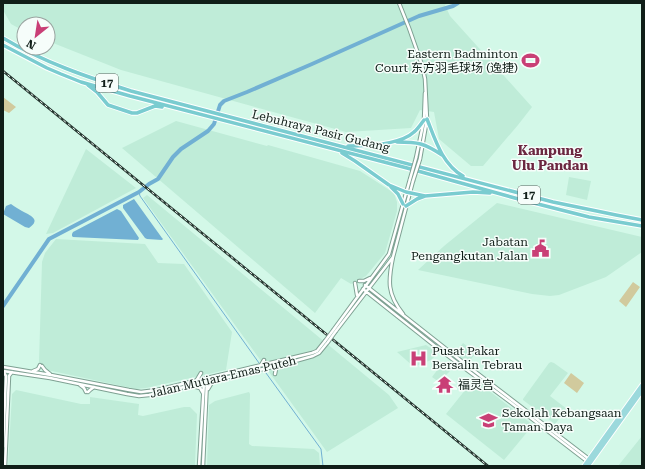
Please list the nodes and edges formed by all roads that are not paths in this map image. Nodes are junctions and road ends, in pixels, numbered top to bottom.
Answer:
1 (399, 3) edge
2 (3, 38) edge
3 (3, 46) edge
4 (81, 82) junction
5 (183, 110) junction
6 (426, 119) junction
7 (392, 142) junction
8 (421, 144) junction
9 (341, 146) junction
10 (337, 150) junction
11 (443, 155) junction
12 (468, 179) junction
13 (389, 185) junction
14 (408, 192) junction
15 (496, 193) junction
16 (426, 196) junction
17 (404, 205) junction
18 (642, 220) edge
19 (642, 226) edge
20 (393, 256) junction
21 (371, 277) junction
22 (375, 280) junction
23 (359, 281) dead end
24 (355, 283) dead end
25 (365, 285) junction
26 (369, 288) junction
27 (363, 289) junction
28 (367, 292) junction
29 (374, 292) junction
30 (357, 296) junction
31 (372, 296) junction
32 (362, 298) junction
33 (408, 319) junction
34 (335, 330) junction
35 (326, 341) junction
36 (264, 360) dead end
37 (281, 364) junction
38 (260, 366) junction
39 (3, 367) edge
40 (3, 371) edge
41 (13, 372) junction
42 (32, 372) junction
43 (40, 373) junction
44 (201, 373) dead end
45 (275, 374) dead end
46 (34, 376) junction
47 (50, 376) junction
48 (216, 379) junction
49 (206, 380) junction
50 (195, 381) junction
51 (83, 382) junction
52 (78, 384) junction
53 (94, 384) junction
54 (642, 385) edge
55 (88, 386) junction
56 (191, 386) junction
57 (95, 387) junction
58 (642, 392) edge
59 (205, 393) junction
60 (3, 447) edge
61 (590, 462) edge
62 (5, 466) edge
63 (199, 466) edge
64 (203, 466) edge
65 (584, 466) edge

1 - 6 street
2 - 9 highway, Lebuhraya Pasir Gudang / 17
3 - 4 highway, Lebuhraya Pasir Gudang / 17
4 - 5 highway, Lebuhraya Pasir Gudang / 17
4 - 5 highway
5 - 10 highway, Lebuhraya Pasir Gudang / 17
6 - 7 highway
6 - 8 street
6 - 11 highway
7 - 8 highway
7 - 9 highway
8 - 11 highway
8 - 14 street, bridge
8 - 14 street, bridge
9 - 12 highway, Lebuhraya Pasir Gudang / 17
10 - 13 highway
10 - 15 highway, Lebuhraya Pasir Gudang / 17
11 - 12 highway
12 - 18 highway, Lebuhraya Pasir Gudang / 17
13 - 14 highway
13 - 17 highway
14 - 16 highway
14 - 17 street
15 - 16 highway
15 - 19 highway, Lebuhraya Pasir Gudang / 17
16 - 17 highway
17 - 20 street
17 - 21 street, Jalan Mutiara Emas Puteh
20 - 22 street, Jalan Mutiara Emas Puteh
20 - 33 street
21 - 23 street
21 - 25 street, Jalan Mutiara Emas Puteh
22 - 26 street, Jalan Mutiara Emas Puteh
22 - 29 street
24 - 30 street
25 - 26 street
25 - 27 street, Jalan Mutiara Emas Puteh
26 - 28 street, Jalan Mutiara Emas Puteh
26 - 29 street
27 - 28 street
27 - 30 street, Jalan Mutiara Emas Puteh
28 - 31 street
28 - 32 street, Jalan Mutiara Emas Puteh
29 - 33 street
30 - 34 street, Jalan Mutiara Emas Puteh
31 - 32 street
31 - 61 street
32 - 34 street, Jalan Mutiara Emas Puteh
33 - 61 street
34 - 35 street, Jalan Mutiara Emas Puteh, bridge
35 - 37 street, Jalan Mutiara Emas Puteh
35 - 38 street, Jalan Mutiara Emas Puteh
36 - 38 street
37 - 45 street
37 - 48 street, Jalan Mutiara Emas Puteh
38 - 49 street, Jalan Mutiara Emas Puteh
39 - 42 street, Jalan Mutiara Emas Puteh
40 - 41 street, Jalan Mutiara Emas Puteh
40 - 60 street
41 - 46 street, Jalan Mutiara Emas Puteh
41 - 62 street
42 - 43 street, Jalan Mutiara Emas Puteh
42 - 47 street
43 - 46 street
43 - 47 street, Jalan Mutiara Emas Puteh
44 - 50 street
46 - 47 street, Jalan Mutiara Emas Puteh
47 - 51 street, Jalan Mutiara Emas Puteh
47 - 52 street, Jalan Mutiara Emas Puteh
48 - 49 street, Jalan Mutiara Emas Puteh
48 - 59 street
49 - 50 street, Jalan Mutiara Emas Puteh
49 - 56 street, Jalan Mutiara Emas Puteh
49 - 59 street
50 - 53 street, Jalan Mutiara Emas Puteh
51 - 53 street, Jalan Mutiara Emas Puteh
51 - 55 street
52 - 55 street, Jalan Mutiara Emas Puteh
52 - 57 street
53 - 55 street
54 - 61 main road
55 - 57 street, Jalan Mutiara Emas Puteh
56 - 57 street, Jalan Mutiara Emas Puteh
56 - 59 street
58 - 61 main road
59 - 63 street
59 - 64 street
61 - 65 main road

